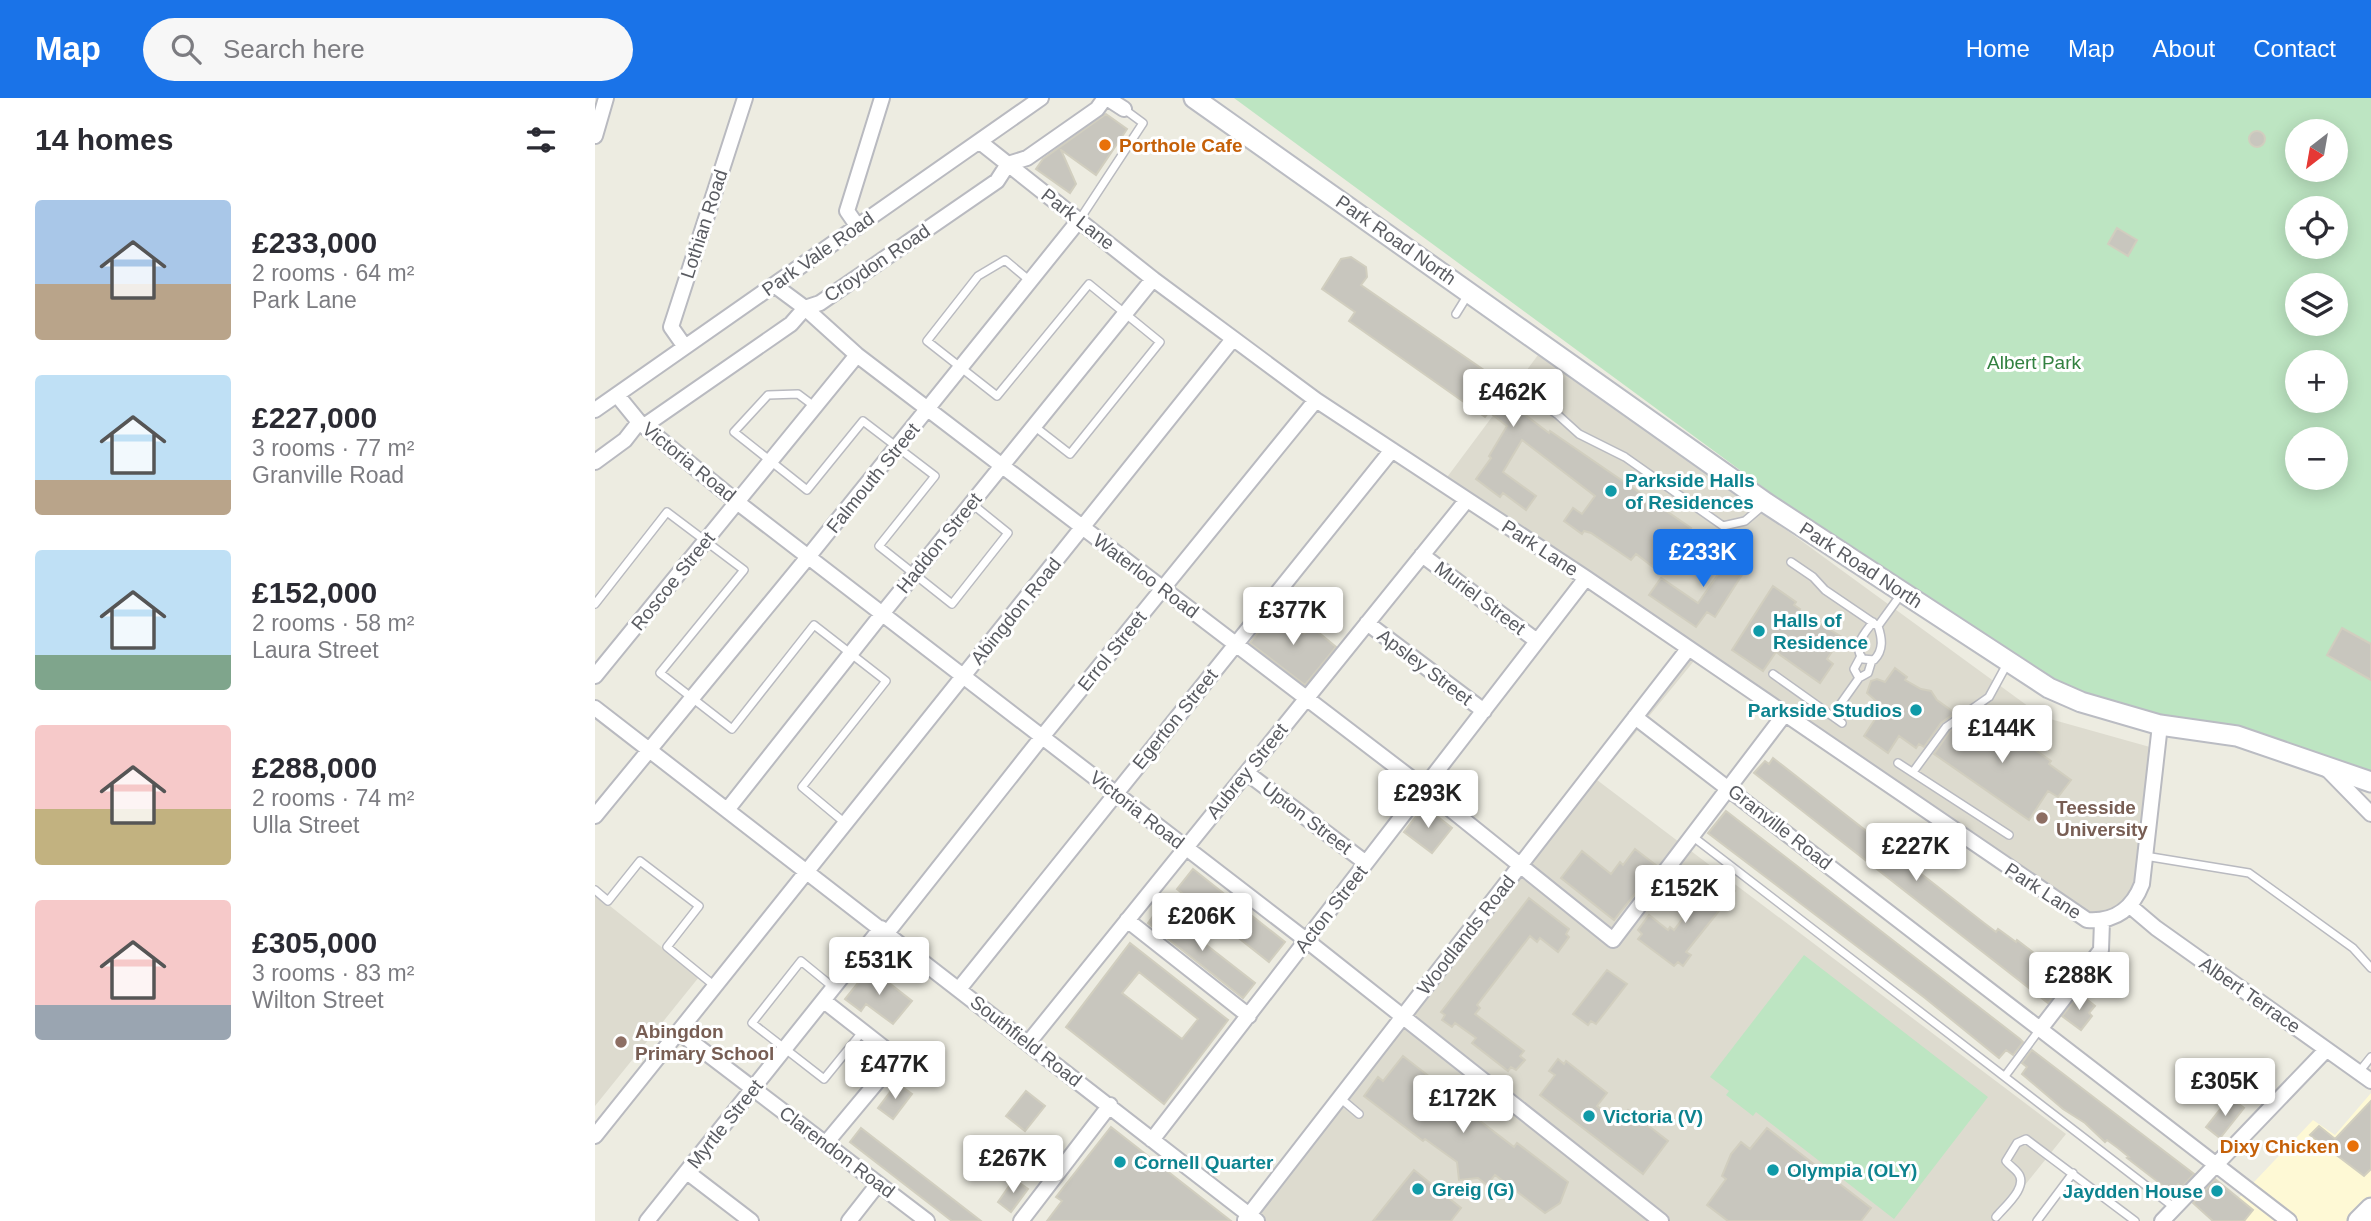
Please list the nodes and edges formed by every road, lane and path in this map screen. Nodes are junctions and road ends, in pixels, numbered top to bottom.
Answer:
1 (606, 98) edge
2 (745, 98) edge
3 (882, 98) edge
4 (1041, 98) edge
5 (1106, 98) edge
6 (1194, 98) edge
7 (1124, 109) joint
8 (595, 136) edge
9 (980, 142) junction
10 (1008, 164) junction
11 (1080, 219) junction
12 (858, 227) junction
13 (1153, 279) junction
14 (1030, 281) junction
15 (774, 285) junction
16 (1470, 293) junction
17 (805, 308) junction
18 (1125, 313) junction
19 (1456, 314) dead end
20 (1233, 339) junction
21 (685, 347) junction
22 (857, 355) junction
23 (961, 369) junction
24 (617, 395) junction
25 (1316, 400) junction
26 (1537, 400) dead end
27 (815, 407) junction
28 (928, 409) junction
29 (595, 410) edge
30 (641, 424) junction
31 (1034, 426) junction
32 (897, 447) junction
33 (1392, 450) junction
34 (770, 461) junction
35 (595, 462) edge
36 (1002, 465) junction
37 (1466, 500) junction
38 (737, 502) junction
39 (971, 503) junction
40 (1766, 503) junction
41 (1083, 527) junction
42 (705, 541) junction
43 (1422, 555) junction
44 (809, 557) junction
45 (1791, 562) dead end
46 (914, 574) junction
47 (1586, 578) junction
48 (1163, 588) junction
49 (1903, 592) junction
50 (595, 604) edge
51 (881, 614) junction
52 (1367, 623) junction
53 (1875, 624) junction
54 (1537, 641) junction
55 (1236, 644) junction
56 (1688, 649) junction
57 (851, 653) junction
58 (1861, 656) junction
59 (1872, 660) junction
60 (2008, 663) junction
61 (1773, 674) dead end
62 (595, 676) edge
63 (964, 677) junction
64 (1859, 678) junction
65 (1306, 698) junction
66 (693, 699) junction
67 (595, 708) edge
68 (1484, 711) junction
69 (1784, 715) junction
70 (1832, 716) junction
71 (1635, 717) junction
72 (1842, 723) dead end
73 (2160, 725) junction
74 (1042, 737) junction
75 (650, 750) junction
76 (1898, 762) dead end
77 (2326, 768) junction
78 (1913, 772) junction
79 (1247, 773) junction
80 (2371, 782) edge
81 (1424, 788) junction
82 (1729, 788) junction
83 (1116, 794) junction
84 (727, 810) junction
85 (2371, 814) edge
86 (595, 816) edge
87 (846, 824) junction
88 (2009, 835) dead end
89 (1692, 836) junction
90 (1186, 848) junction
91 (2144, 856) junction
92 (1367, 863) junction
93 (1521, 864) junction
94 (807, 871) junction
95 (595, 890) edge
96 (2130, 906) junction
97 (1127, 920) junction
98 (2102, 921) junction
99 (884, 930) junction
100 (1306, 940) junction
101 (2371, 968) edge
102 (716, 987) junction
103 (834, 988) junction
104 (959, 989) junction
105 (824, 1001) junction
106 (1249, 1016) junction
107 (1403, 1017) junction
108 (2041, 1028) junction
109 (863, 1031) junction
110 (680, 1032) junction
111 (1029, 1042) junction
112 (785, 1049) junction
113 (2326, 1050) junction
114 (2371, 1058) edge
115 (2005, 1076) junction
116 (2365, 1077) edge
117 (753, 1088) junction
118 (1340, 1098) junction
119 (1110, 1105) junction
120 (1359, 1114) dead end
121 (595, 1136) edge
122 (1152, 1140) junction
123 (826, 1143) junction
124 (2217, 1164) junction
125 (687, 1172) junction
126 (2073, 1173) junction
127 (878, 1184) junction
128 (2175, 1208) junction
129 (2371, 1208) edge
130 (1996, 1217) dead end
131 (1250, 1219) edge
132 (647, 1221) edge
133 (751, 1221) edge
134 (849, 1221) edge
135 (927, 1221) edge
136 (1021, 1221) edge
137 (1661, 1221) edge
138 (2037, 1221) edge
139 (2135, 1221) edge
140 (2162, 1221) edge
141 (2289, 1221) edge
142 (2358, 1221) edge

1 - 8 street
2 - 21 street, Lothian Road
3 - 12 street
4 - 9 street, Park Vale Road
5 - 7 street
5 - 10 street, Croydon Road
6 - 16 street, Park Road North
7 - 11 lane
9 - 10 street, Park Lane
9 - 12 street, Park Vale Road
10 - 11 street, Park Lane
10 - 17 street, Croydon Road
11 - 13 street, Park Lane
11 - 14 street, Falmouth Street
12 - 15 street, Park Vale Road
13 - 18 street, Haddon Street
13 - 20 street, Park Lane
14 - 23 street, Falmouth Street
14 - 23 lane
15 - 17 street, Waterloo Road
15 - 21 street, Park Vale Road
16 - 19 lane
16 - 40 street, Park Road North
17 - 22 street, Waterloo Road
17 - 30 street, Croydon Road
18 - 23 lane
18 - 31 street, Haddon Street
18 - 31 lane
20 - 25 street, Park Lane
20 - 41 street, Abingdon Road
21 - 24 street, Park Vale Road
22 - 27 street, Roscoe Street
22 - 28 street, Waterloo Road
23 - 28 street, Falmouth Street
24 - 29 street, Park Vale Road
24 - 30 street, Victoria Road
25 - 33 street, Park Lane
25 - 48 street, Errol Street
26 - 40 lane
27 - 34 street, Roscoe Street
27 - 34 lane
28 - 32 street, Falmouth Street
28 - 36 street, Waterloo Road
30 - 35 street, Croydon Road
30 - 38 street, Victoria Road
31 - 36 street, Haddon Street
32 - 34 lane
32 - 44 street, Falmouth Street
32 - 46 lane
33 - 37 street, Park Lane
33 - 55 street, Egerton Street
34 - 38 street, Roscoe Street
36 - 39 street, Haddon Street
36 - 41 street, Waterloo Road
37 - 43 street, Aubrey Street
37 - 47 street, Park Lane
38 - 42 street, Roscoe Street
38 - 44 street, Victoria Road
39 - 46 street, Haddon Street
39 - 46 lane
40 - 49 street, Park Road North
41 - 48 street, Waterloo Road
41 - 63 street, Abingdon Road
42 - 50 lane
42 - 62 street, Roscoe Street
42 - 66 lane
43 - 52 street, Aubrey Street
43 - 54 street, Muriel Street
44 - 51 street, Victoria Road
44 - 66 street, Falmouth Street
45 - 53 lane
46 - 51 street, Haddon Street
47 - 54 street, Acton Street
47 - 56 street, Park Lane
48 - 55 street, Waterloo Road
48 - 74 street, Errol Street
49 - 53 lane
49 - 60 street, Park Road North
51 - 57 street, Haddon Street
51 - 63 street, Victoria Road
52 - 65 street, Aubrey Street
52 - 68 street, Apsley Street
53 - 58 lane
53 - 59 lane
54 - 68 street, Acton Street
55 - 65 street, Waterloo Road
55 - 83 street, Egerton Street
56 - 69 street, Park Lane
56 - 71 street, Woodlands Road
57 - 66 lane
57 - 84 street, Haddon Street
57 - 87 lane
58 - 59 lane
58 - 64 lane
59 - 64 lane
60 - 73 street, Park Road North
60 - 78 lane
61 - 70 lane
63 - 74 street, Victoria Road
63 - 87 street, Abingdon Road
64 - 70 lane
65 - 79 street, Aubrey Street
65 - 81 street, Waterloo Road
66 - 75 street, Falmouth Street
67 - 75 street, Southfield Road
68 - 81 street, Acton Street
69 - 82 street
69 - 98 street, Park Lane
70 - 72 lane
71 - 82 street, Granville Road
71 - 93 street, Woodlands Road
73 - 77 street, Park Road North
73 - 91 street
74 - 83 street, Victoria Road
74 - 99 street, Errol Street
75 - 84 street, Southfield Road
75 - 86 street, Falmouth Street
76 - 78 lane
77 - 80 street, Park Road North
77 - 85 street
78 - 88 lane
79 - 90 street, Aubrey Street
79 - 92 street, Upton Street
81 - 92 street, Acton Street
81 - 93 street, Waterloo Road
82 - 89 street
82 - 108 street, Granville Road
83 - 90 street, Victoria Road
83 - 104 street, Egerton Street
84 - 94 street, Southfield Road
87 - 94 street, Abingdon Road
89 - 93 street, Waterloo Road
89 - 115 lane
90 - 97 street, Aubrey Street
90 - 100 street, Victoria Road
91 - 96 street
91 - 101 lane
92 - 100 street, Acton Street
93 - 107 street, Woodlands Road
94 - 99 street, Southfield Road
94 - 102 street
95 - 102 lane
96 - 98 street, Park Lane
96 - 113 street, Albert Terrace
97 - 106 street
97 - 111 street, Aubrey Street
98 - 108 street
99 - 103 street, Myrtle Street
99 - 104 street, Southfield Road
100 - 106 street, Acton Street
100 - 107 street, Victoria Road
102 - 110 street
103 - 105 street, Myrtle Street
103 - 112 lane
104 - 111 street, Southfield Road
105 - 109 street
105 - 112 street, Myrtle Street
106 - 122 street, Acton Street
107 - 118 street, Woodlands Road
107 - 137 street, Victoria Road
108 - 115 lane
108 - 124 street, Granville Road
109 - 112 lane
109 - 123 street
110 - 117 street, Clarendon Road
110 - 121 street
111 - 119 street, Southfield Road
112 - 117 street, Myrtle Street
113 - 116 street, Albert Terrace
113 - 124 street
114 - 116 lane
115 - 128 lane
117 - 123 street, Clarendon Road
117 - 125 street, Myrtle Street
118 - 120 lane
118 - 131 street, Woodlands Road
119 - 122 street, Southfield Road
119 - 136 street
122 - 131 street, Southfield Road
123 - 127 street, Clarendon Road
124 - 128 street
124 - 141 street, Granville Road
125 - 132 street, Myrtle Street
125 - 133 street
126 - 130 lane
126 - 138 lane
126 - 139 lane
127 - 134 street
127 - 135 street, Clarendon Road
128 - 140 street
129 - 142 street

